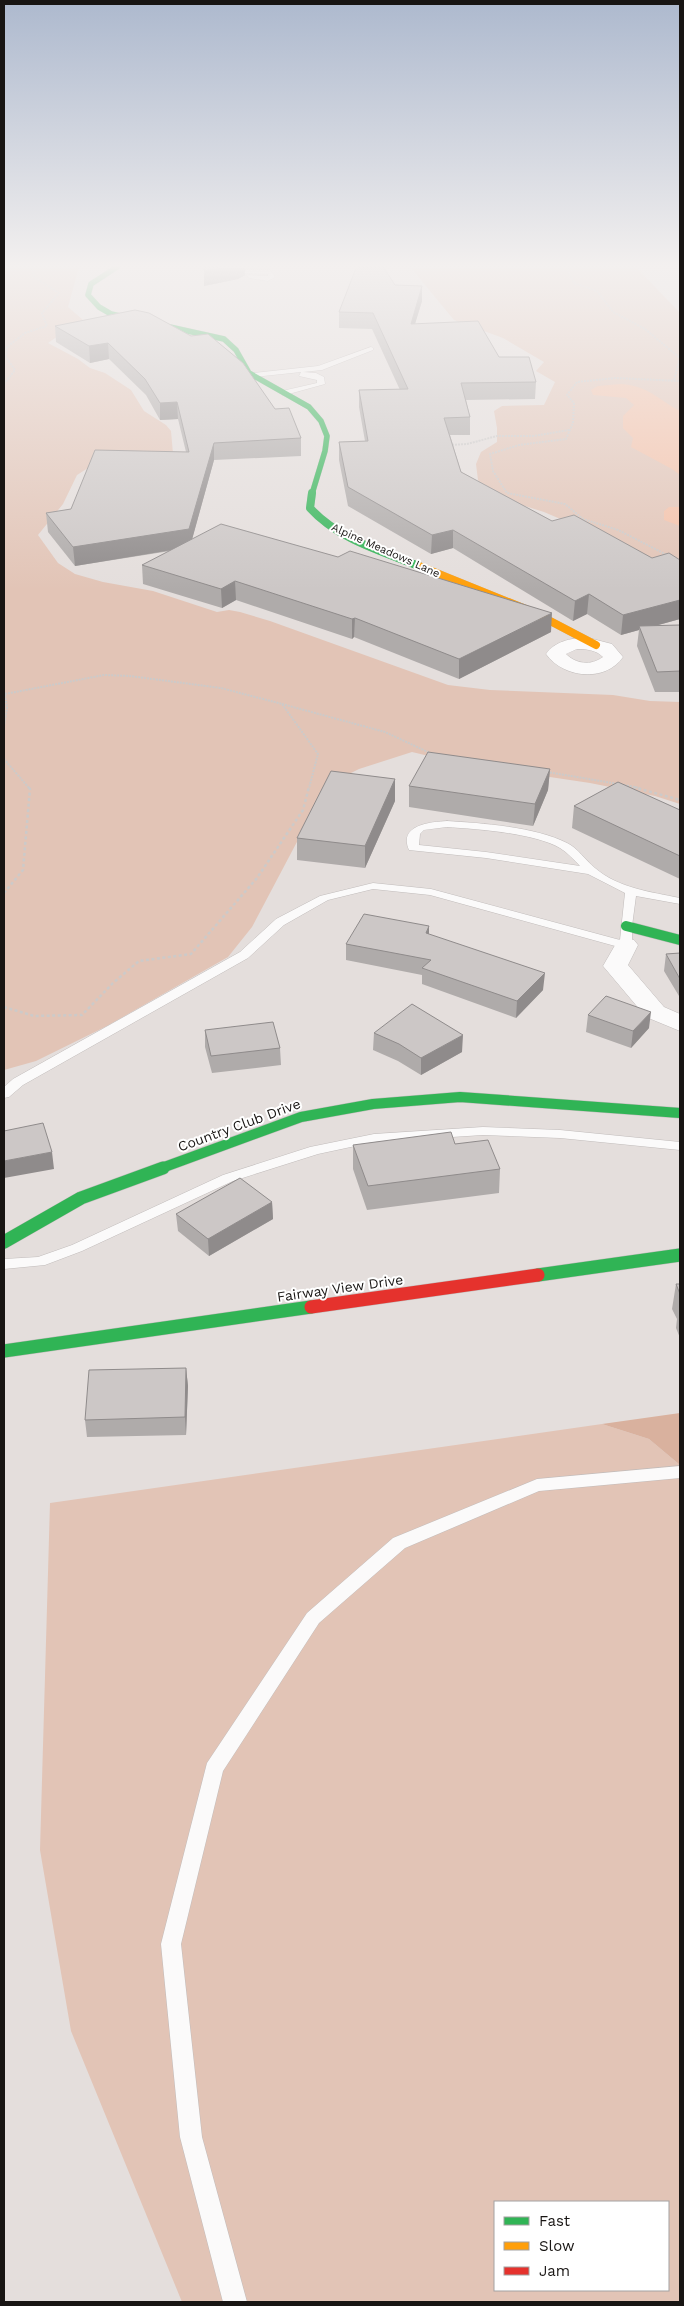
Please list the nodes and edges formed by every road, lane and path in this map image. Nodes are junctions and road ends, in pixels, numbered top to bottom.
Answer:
1 (253, 375) joint
2 (260, 375) edge
3 (308, 375) edge
4 (675, 375) edge
5 (674, 380) junction
6 (680, 381) edge
7 (285, 393) junction
8 (570, 430) junction
9 (448, 445) edge
10 (674, 558) edge
11 (596, 645) dead end
12 (4, 689) edge
13 (5, 694) edge
14 (282, 704) junction
15 (4, 726) edge
16 (440, 754) edge
17 (4, 760) edge
18 (545, 772) edge
19 (680, 800) edge
20 (591, 871) junction
21 (4, 892) edge
22 (632, 892) junction
23 (680, 902) edge
24 (626, 936) junction
25 (680, 940) edge
26 (4, 1007) edge
27 (680, 1024) edge
28 (4, 1094) edge
29 (680, 1113) edge
30 (680, 1146) edge
31 (4, 1242) edge
32 (680, 1255) edge
33 (4, 1264) edge
34 (4, 1351) edge
35 (680, 1472) edge
36 (235, 2302) edge

1 - 2 lane
1 - 7 street, Alpine Meadows Lane
3 - 7 lane
4 - 5 path
5 - 6 path
5 - 8 path
7 - 11 street, Alpine Meadows Lane
8 - 9 path
8 - 10 path
12 - 13 path
13 - 14 path
13 - 15 path
14 - 16 path
14 - 26 path
17 - 21 path
18 - 19 path
20 - 20 lane
20 - 22 lane
22 - 23 lane
22 - 24 lane
24 - 25 street
24 - 27 street
24 - 28 lane
29 - 31 street, Country Club Drive
30 - 33 lane
32 - 34 street, Fairway View Drive
35 - 36 lane

